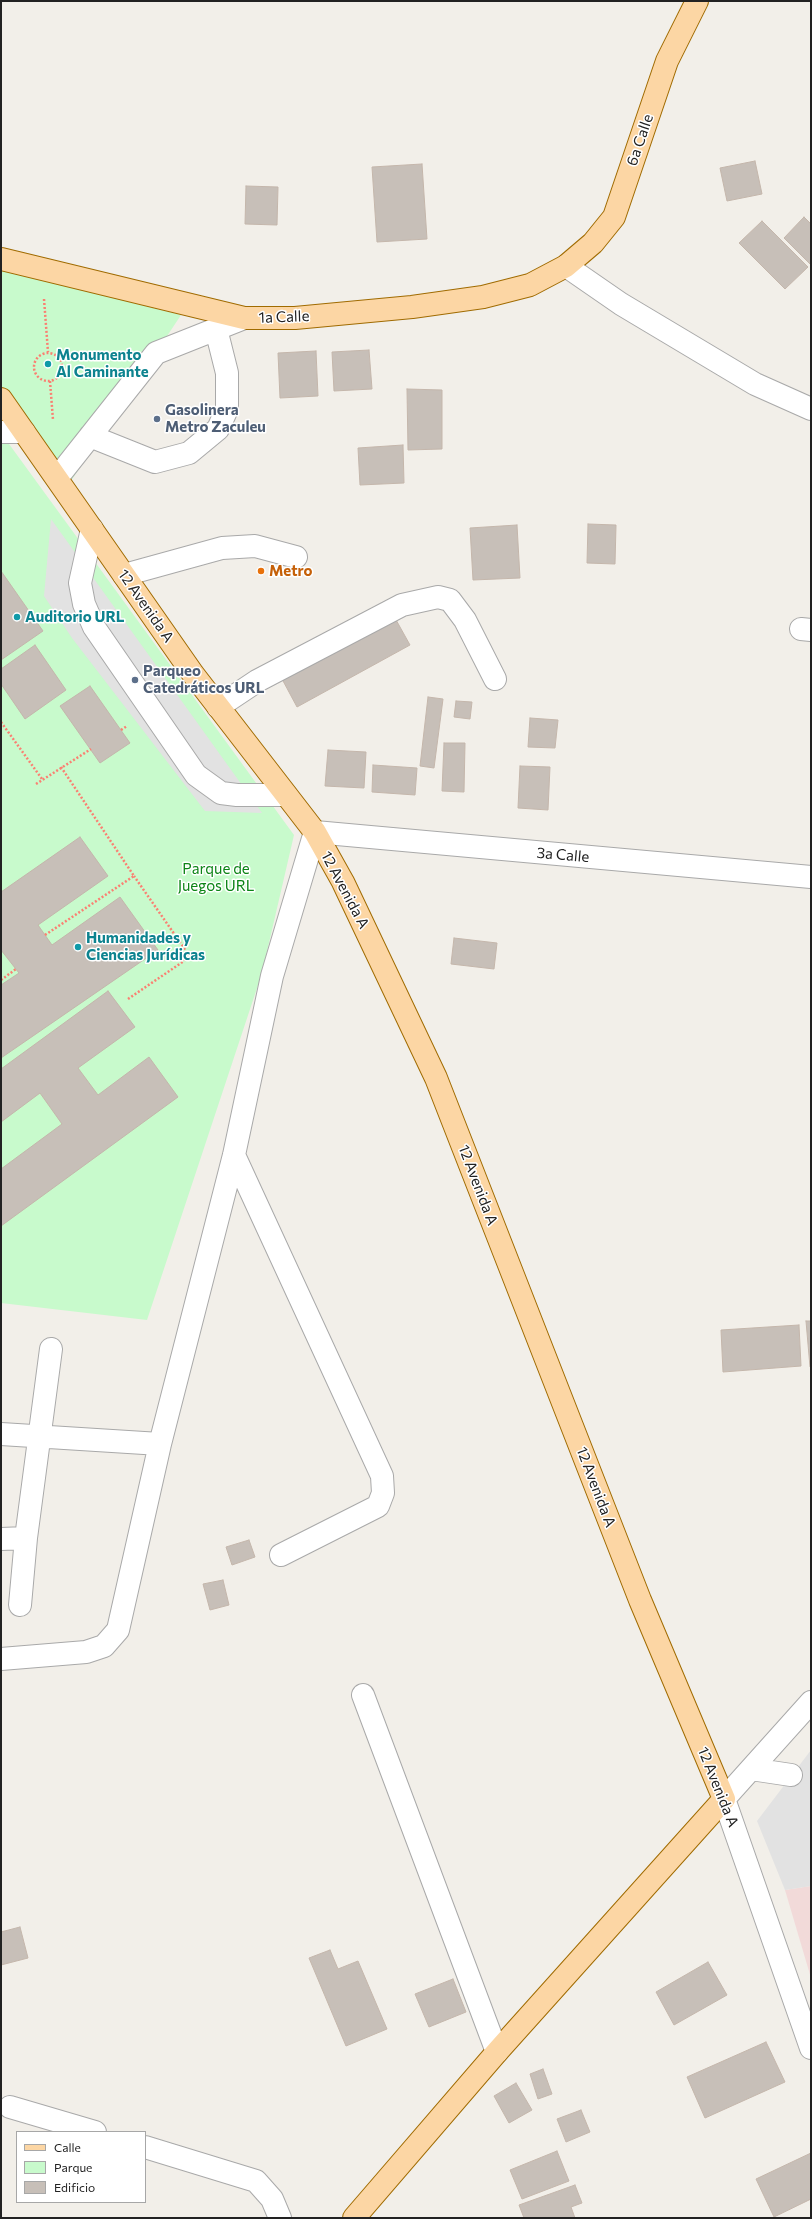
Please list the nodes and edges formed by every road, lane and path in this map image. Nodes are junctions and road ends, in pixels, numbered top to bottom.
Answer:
1 (697, 1) edge
2 (1, 259) edge
3 (566, 266) junction
4 (44, 294) dead end
5 (244, 318) junction
6 (216, 329) junction
7 (48, 352) junction
8 (1, 399) edge
9 (811, 409) edge
10 (1, 432) edge
11 (24, 432) junction
12 (90, 436) junction
13 (57, 478) junction
14 (92, 529) junction
15 (296, 557) dead end
16 (124, 575) junction
17 (495, 679) dead end
18 (218, 707) junction
19 (1, 722) edge
20 (91, 749) dead end
21 (61, 768) junction
22 (42, 780) junction
23 (36, 784) dead end
24 (286, 795) junction
25 (315, 832) junction
26 (134, 876) junction
27 (811, 877) edge
28 (45, 935) dead end
29 (16, 970) dead end
30 (1, 980) edge
31 (128, 999) dead end
32 (234, 1155) junction
33 (51, 1349) dead end
34 (1, 1434) edge
35 (39, 1436) junction
36 (160, 1444) junction
37 (26, 1538) junction
38 (1, 1539) edge
39 (281, 1555) dead end
40 (20, 1605) dead end
41 (1, 1659) edge
42 (363, 1695) dead end
43 (811, 1702) edge
44 (751, 1769) junction
45 (791, 1775) dead end
46 (724, 1799) junction
47 (811, 2048) edge
48 (497, 2052) junction
49 (10, 2107) dead end
50 (92, 2131) edge
51 (146, 2147) edge
52 (280, 2218) edge
53 (354, 2218) edge

1 - 3 main road, 6a Calle
2 - 5 main road, 1a Calle
3 - 5 main road, 1a Calle
3 - 9 street
4 - 7 path
5 - 6 street
6 - 12 street
6 - 12 street
7 - 7 path
8 - 11 main road, 12 Avenida A
10 - 11 street
11 - 13 main road, 12 Avenida A
12 - 13 street
13 - 14 main road, 12 Avenida A
14 - 16 main road, 12 Avenida A
14 - 24 street
15 - 16 street
16 - 18 main road, 12 Avenida A
17 - 18 street
18 - 24 main road, 12 Avenida A
19 - 22 path
20 - 21 path
21 - 22 path
21 - 26 path
22 - 23 path
24 - 25 main road, 12 Avenida A
25 - 27 street, 3a Calle
25 - 32 street
25 - 46 main road, 12 Avenida A
26 - 28 path
26 - 31 path
29 - 30 path
32 - 36 street
32 - 39 street
33 - 35 street
34 - 35 street
35 - 36 street
35 - 37 street
36 - 41 street
37 - 38 street
37 - 40 street
42 - 48 street
43 - 44 street
44 - 45 street
44 - 46 street
46 - 47 street, 12 Avenida A
46 - 48 main road
48 - 53 main road
49 - 50 street
51 - 52 street

